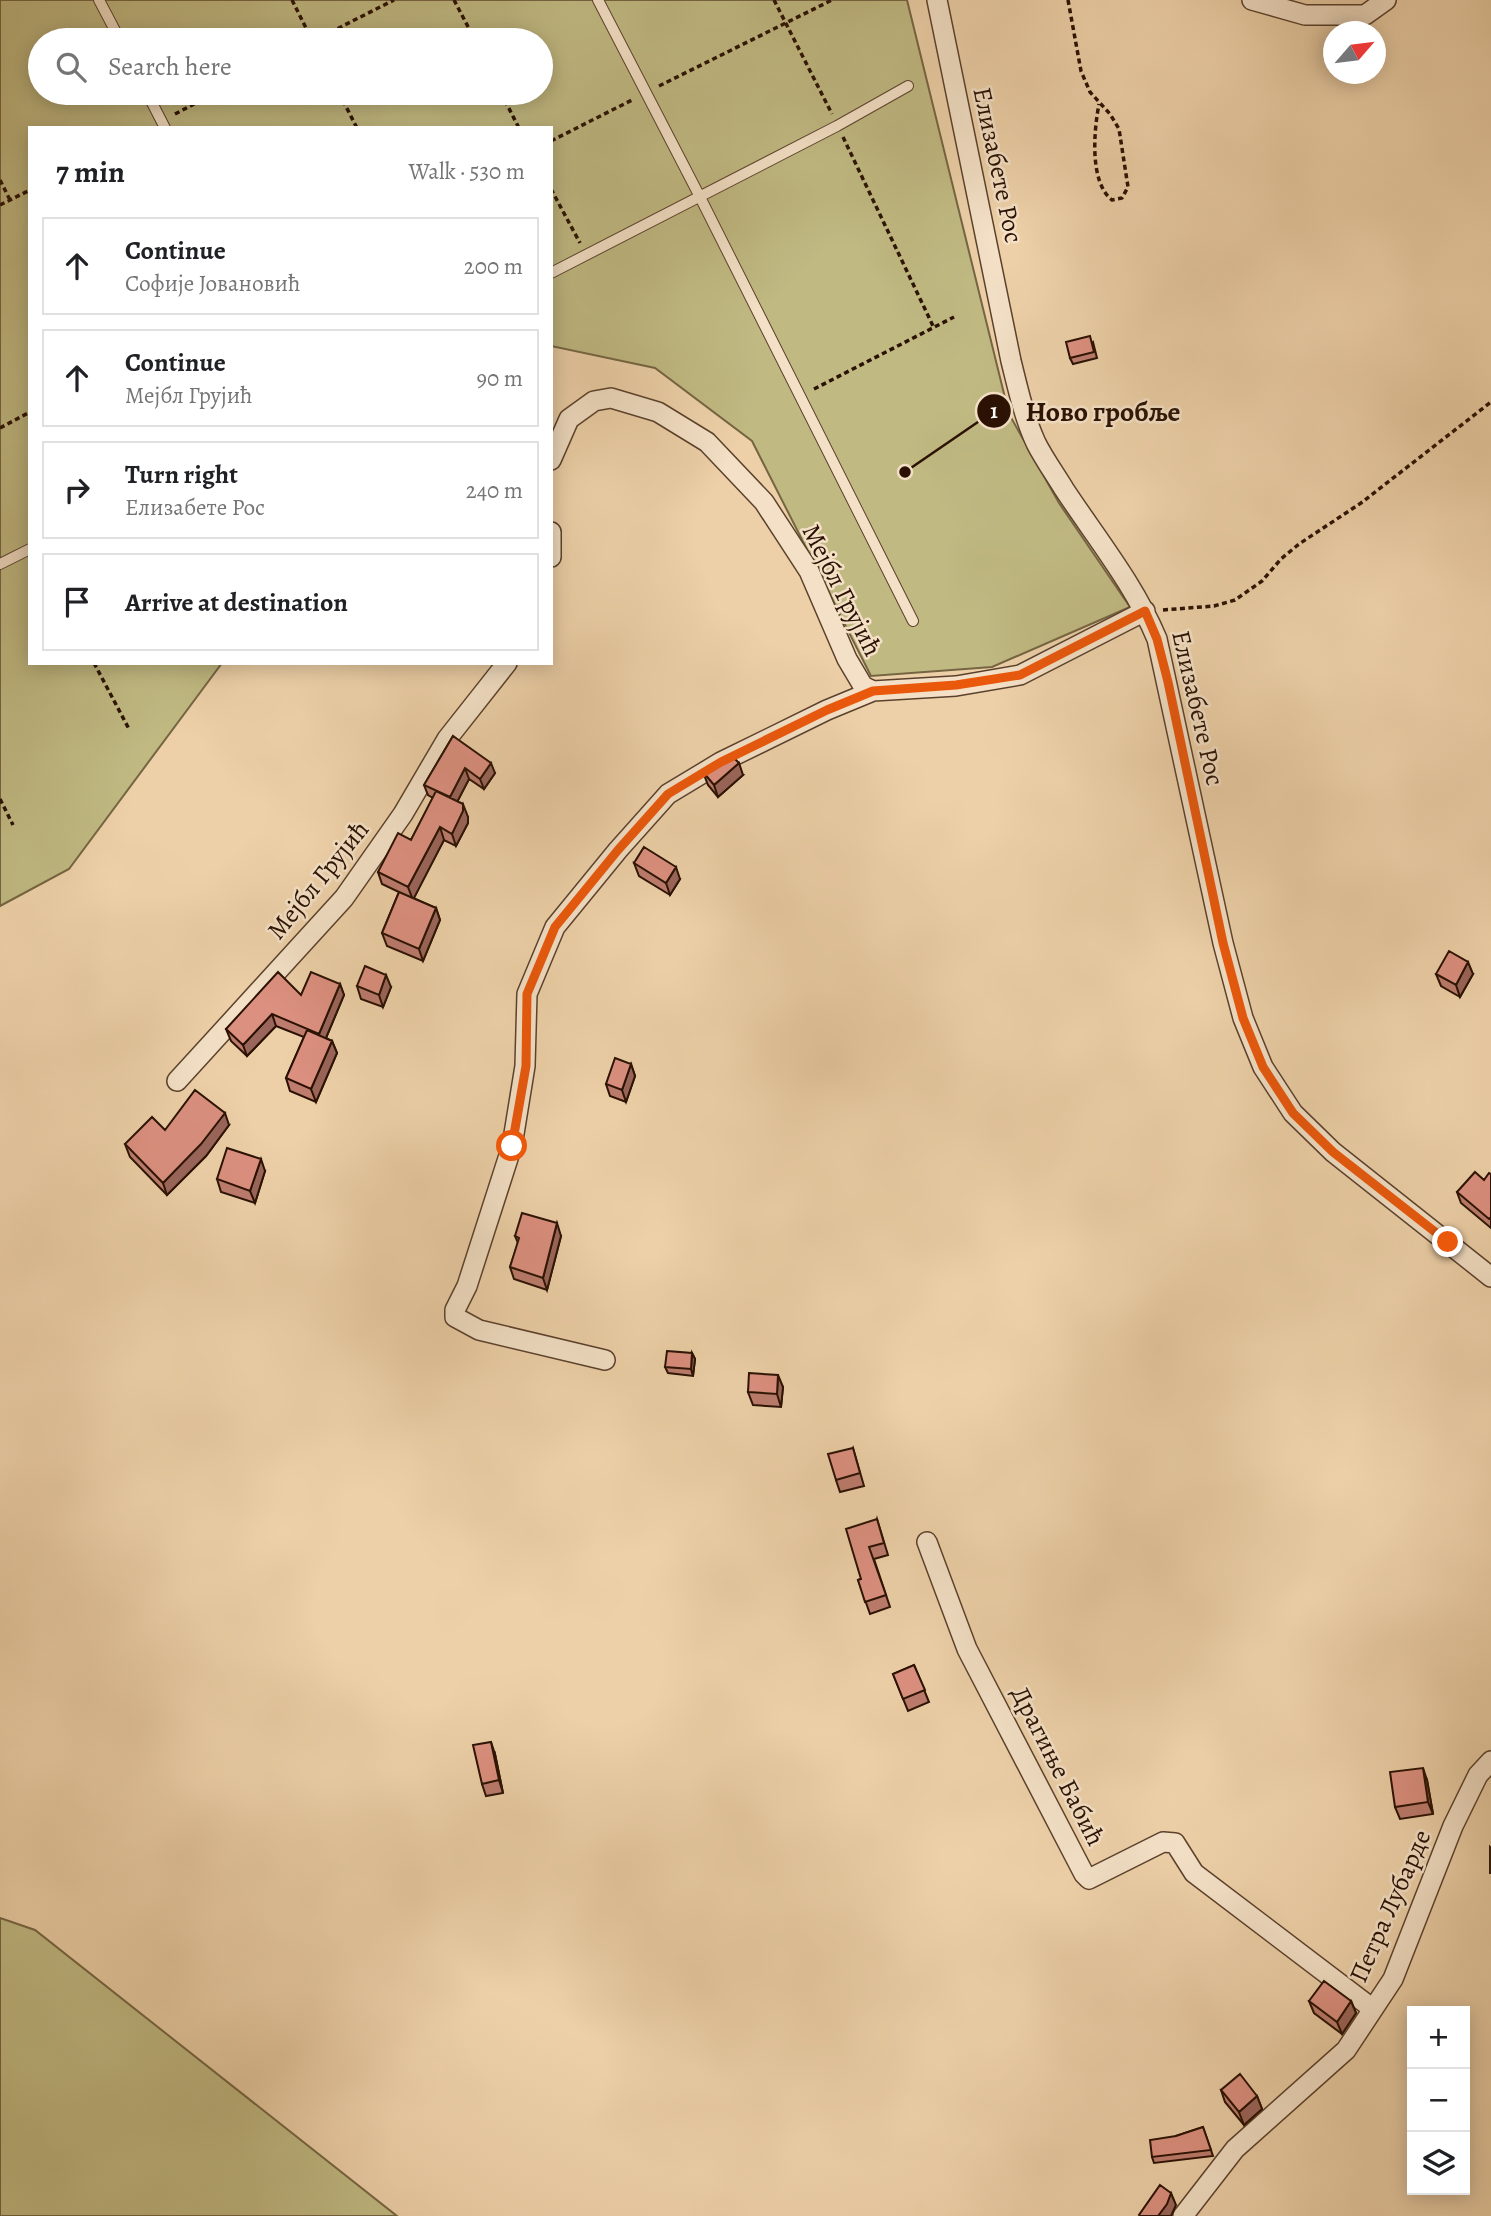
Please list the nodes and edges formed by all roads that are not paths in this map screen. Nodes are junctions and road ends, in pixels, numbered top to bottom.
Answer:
1 (99, 0) edge
2 (598, 0) edge
3 (937, 0) edge
4 (1252, 0) edge
5 (1385, 0) edge
6 (114, 28) edge
7 (908, 86) dead end
8 (153, 105) edge
9 (163, 124) edge
10 (700, 197) junction
11 (553, 272) edge
12 (553, 455) edge
13 (28, 550) edge
14 (0, 564) edge
15 (1145, 611) junction
16 (913, 621) dead end
17 (505, 665) edge
18 (873, 691) junction
19 (177, 1081) dead end
20 (1491, 1277) edge
21 (606, 1360) dead end
22 (927, 1542) dead end
23 (1491, 1761) edge
24 (1373, 2009) junction
25 (1182, 2216) edge

1 - 6 lane
2 - 10 lane
3 - 15 street, Елизабете Рос
4 - 5 street
7 - 10 lane
8 - 9 lane
10 - 11 lane
10 - 16 lane
12 - 18 street, Мејбл Грујић
13 - 14 lane
15 - 18 street, Мејбл Грујић
15 - 20 street, Елизабете Рос
17 - 19 street, Мејбл Грујић
18 - 21 street
22 - 24 street, Драгиње Бабић
23 - 24 street, Петра Лубарде
24 - 25 street, Петра Лубарде

